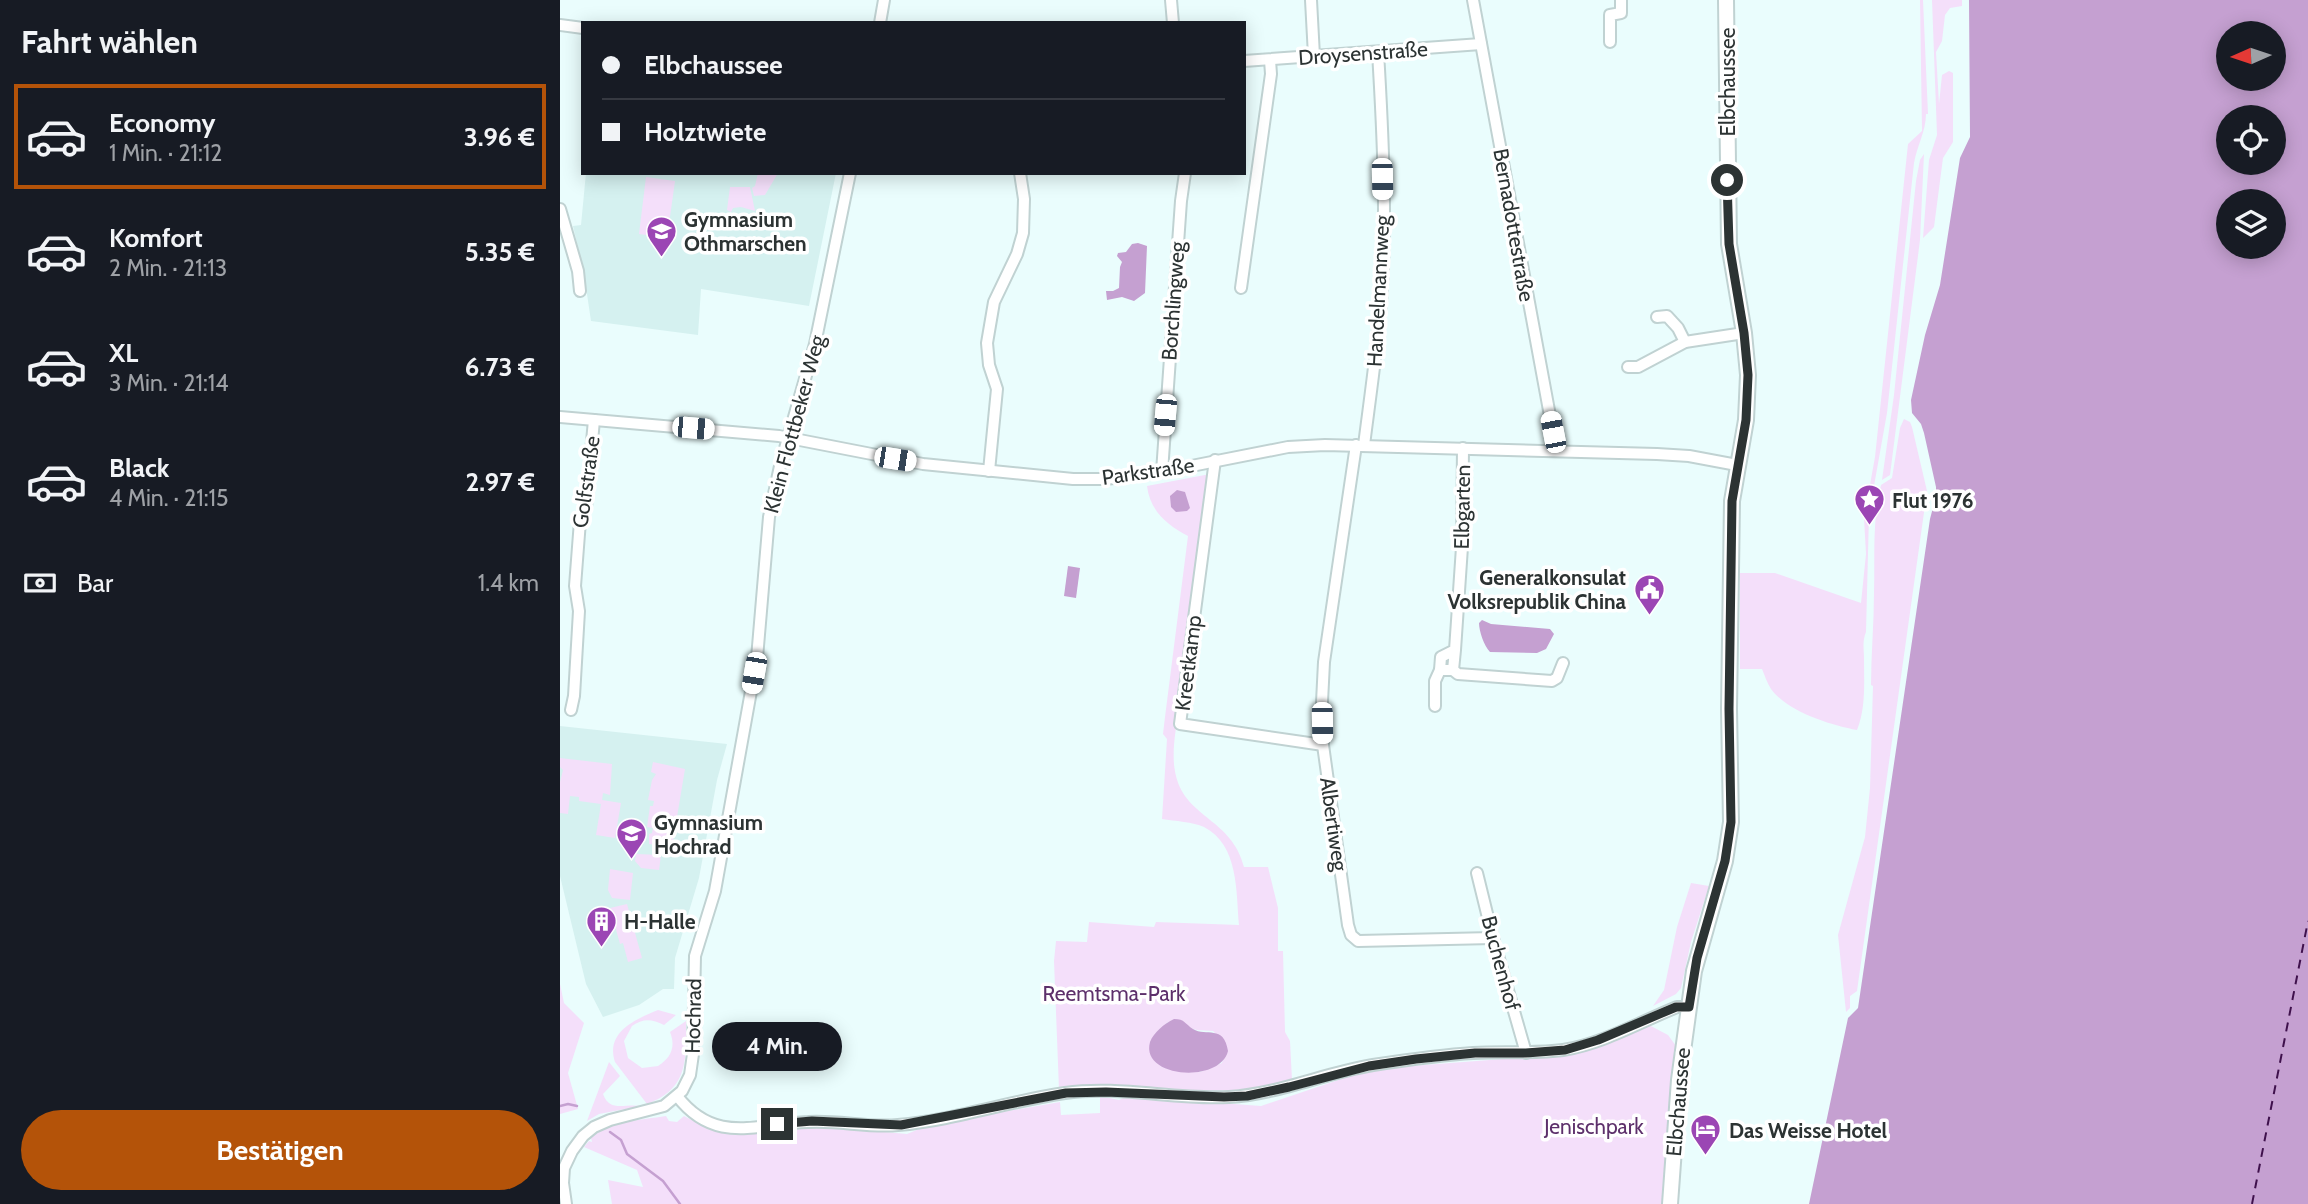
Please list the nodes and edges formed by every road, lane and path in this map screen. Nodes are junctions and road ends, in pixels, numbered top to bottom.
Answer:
1 (884, 0) edge
2 (1171, 0) edge
3 (1311, 0) edge
4 (1473, 0) edge
5 (1621, 0) edge
6 (1726, 0) edge
7 (880, 21) edge
8 (1173, 21) edge
9 (560, 25) edge
10 (581, 28) edge
11 (1610, 42) dead end
12 (1481, 44) junction
13 (1378, 52) junction
14 (1314, 56) junction
15 (1270, 60) junction
16 (1246, 61) edge
17 (850, 175) edge
18 (1020, 175) edge
19 (1185, 175) edge
20 (560, 209) edge
21 (1241, 288) dead end
22 (580, 291) dead end
23 (1657, 317) dead end
24 (1744, 333) junction
25 (1685, 342) junction
26 (1628, 367) dead end
27 (560, 417) edge
28 (594, 420) junction
29 (788, 437) junction
30 (1360, 445) junction
31 (1463, 448) junction
32 (1555, 450) junction
33 (1215, 460) junction
34 (1737, 466) junction
35 (989, 471) junction
36 (1162, 472) junction
37 (1455, 650) junction
38 (1563, 663) dead end
39 (1440, 670) junction
40 (1453, 670) junction
41 (1435, 706) dead end
42 (570, 710) dead end
43 (1323, 745) junction
44 (738, 759) joint
45 (1477, 873) dead end
46 (1493, 938) junction
47 (1689, 1007) junction
48 (1526, 1053) junction
49 (677, 1096) junction
50 (566, 1204) edge
51 (1670, 1204) edge

1 - 7 street
2 - 8 street
3 - 14 street
4 - 12 street, Bernadottestraße
5 - 11 street
6 - 24 main road, Elbchaussee
9 - 10 street
12 - 13 street, Droysenstraße
12 - 32 street, Bernadottestraße
13 - 14 street, Droysenstraße
13 - 30 street, Handelmannweg
14 - 15 street, Droysenstraße
15 - 16 street, Droysenstraße
15 - 21 street
17 - 29 street, Klein Flottbeker Weg
18 - 35 street
19 - 36 street, Borchlingweg
20 - 22 street
23 - 25 street
24 - 25 street
24 - 34 main road, Elbchaussee
25 - 26 street
27 - 28 street, Parkstraße
28 - 29 street, Parkstraße
28 - 42 street, Golfstraße
29 - 35 street, Parkstraße
29 - 44 street, Klein Flottbeker Weg
30 - 31 street, Parkstraße
30 - 33 street, Parkstraße
30 - 43 street, Albertiweg
31 - 32 street, Parkstraße
31 - 37 street, Elbgarten
32 - 34 street, Parkstraße
33 - 36 street, Parkstraße
33 - 43 street, Kreetkamp
34 - 47 main road, Elbchaussee
35 - 36 street, Parkstraße
37 - 39 street
37 - 40 street, Elbgarten
38 - 40 street
39 - 40 street
39 - 41 street
43 - 46 street, Albertiweg
44 - 49 street, Hochrad
45 - 46 street, Buchenhof
46 - 48 street, Buchenhof
47 - 48 street
47 - 51 main road, Elbchaussee
48 - 49 street
49 - 50 street

